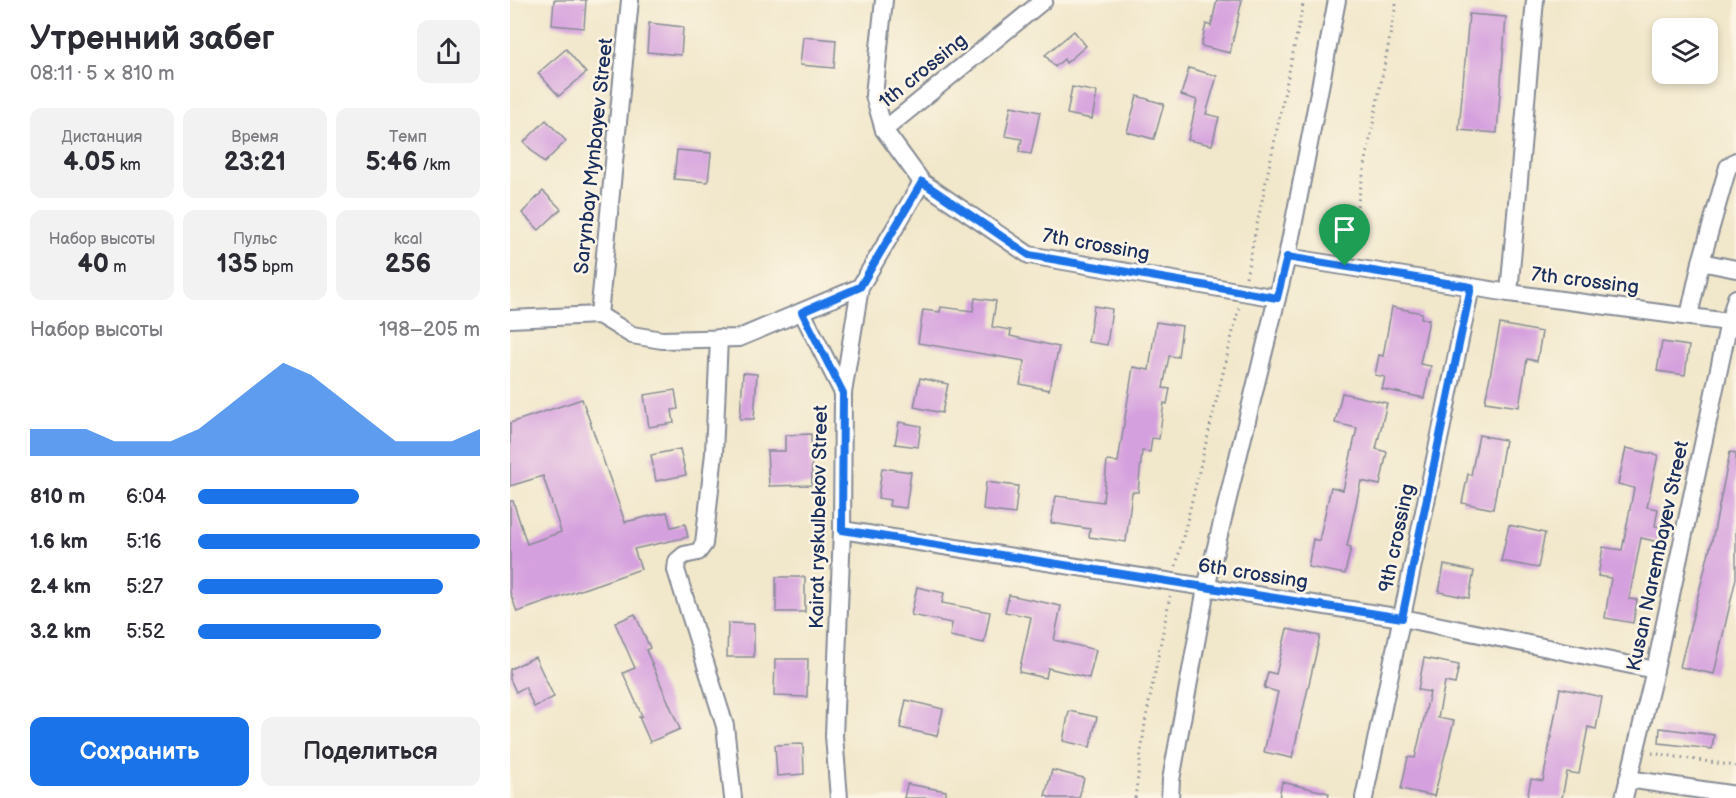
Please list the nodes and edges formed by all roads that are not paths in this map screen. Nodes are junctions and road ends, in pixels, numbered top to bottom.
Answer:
1 (630, 0) edge
2 (884, 0) edge
3 (1044, 0) edge
4 (1338, 0) edge
5 (1535, 0) edge
6 (884, 130) junction
7 (1736, 161) edge
8 (922, 182) junction
9 (1287, 257) junction
10 (1701, 262) junction
11 (1736, 269) edge
12 (860, 287) junction
13 (1471, 287) junction
14 (1509, 293) junction
15 (1277, 298) junction
16 (1736, 298) edge
17 (802, 312) junction
18 (599, 315) junction
19 (1689, 316) junction
20 (510, 319) edge
21 (1732, 322) edge
22 (719, 338) junction
23 (843, 393) junction
24 (842, 530) junction
25 (1206, 588) junction
26 (1402, 618) junction
27 (1655, 670) junction
28 (1628, 779) junction
29 (1736, 795) edge
30 (733, 798) edge
31 (839, 798) edge
32 (1170, 798) edge
33 (1364, 798) edge
34 (1624, 798) edge

1 - 18 street, Sarynbay Mynbayev Street
2 - 6 street, 7th crossing
3 - 6 street, 1th crossing
4 - 9 street
5 - 14 street
6 - 8 street, 7th crossing
7 - 10 street
8 - 12 street, Kairat ryskulbekov Street
8 - 15 street, 7th crossing
9 - 13 street, 7th crossing
9 - 15 street
10 - 11 street
10 - 19 street
12 - 17 street
12 - 23 street, Kairat ryskulbekov Street
13 - 14 street, 7th crossing
13 - 26 street, 9th crossing
14 - 19 street, 7th crossing
15 - 25 street
16 - 21 street, Kusan Narembayev Street
17 - 22 street
17 - 23 street
18 - 20 street
18 - 22 street
19 - 21 street, 7th crossing
21 - 27 street, Kusan Narembayev Street
22 - 30 street
23 - 24 street, Kairat ryskulbekov Street
24 - 25 street, 6th crossing
24 - 31 street, Kairat ryskulbekov Street
25 - 26 street, 6th crossing
25 - 32 street
26 - 27 street, 6th crossing
26 - 33 street, 9th crossing
27 - 28 street, Kusan Narembayev Street
28 - 29 street
28 - 34 street, Kusan Narembayev Street

